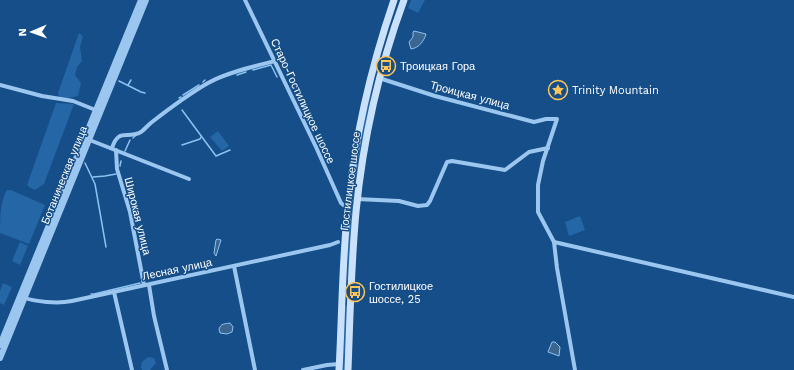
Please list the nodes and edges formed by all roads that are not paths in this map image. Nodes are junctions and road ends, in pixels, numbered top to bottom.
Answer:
1 (141, 0) edge
2 (146, 0) edge
3 (245, 0) edge
4 (394, 0) edge
5 (404, 0) edge
6 (274, 61) junction
7 (379, 81) junction
8 (369, 82) junction
9 (0, 85) edge
10 (98, 111) junction
11 (87, 138) junction
12 (548, 148) junction
13 (114, 149) junction
14 (189, 179) dead end
15 (357, 199) junction
16 (347, 208) junction
17 (338, 242) dead end
18 (554, 242) junction
19 (234, 266) junction
20 (146, 285) junction
21 (343, 289) junction
22 (352, 289) junction
23 (114, 292) junction
24 (794, 296) edge
25 (22, 297) junction
26 (0, 346) edge
27 (0, 358) edge
28 (339, 367) edge
29 (132, 370) edge
30 (167, 370) edge
31 (256, 370) edge
32 (303, 370) edge
33 (348, 370) edge
34 (576, 370) edge

1 - 10 street, Ботаническая улица
2 - 10 street, Ботаническая улица
3 - 6 street, Старо-Гостилицкое шоссе
4 - 8 main road, Гостилицкое шоссе
5 - 7 main road, Гостилицкое шоссе
6 - 13 street
6 - 16 street, Старо-Гостилицкое шоссе
7 - 8 main road
7 - 12 street, Троицкая улица
7 - 15 main road, Гостилицкое шоссе
8 - 16 main road, Гостилицкое шоссе
9 - 10 street
10 - 11 street, Ботаническая улица
11 - 13 street
11 - 25 street, Ботаническая улица
12 - 15 street
12 - 18 street
13 - 14 street
13 - 20 street, Широкая улица
15 - 22 main road, Гостилицкое шоссе
16 - 21 main road, Гостилицкое шоссе
17 - 19 street, Лесная улица
18 - 24 street
18 - 34 street
19 - 20 street, Лесная улица
19 - 31 street
20 - 23 street, Лесная улица
20 - 30 street, Широкая улица
21 - 22 main road
21 - 28 main road, Гостилицкое шоссе
22 - 33 main road, Гостилицкое шоссе
23 - 25 street, Лесная улица
23 - 29 street
25 - 26 street, Ботаническая улица
25 - 27 street, Ботаническая улица
28 - 32 street

